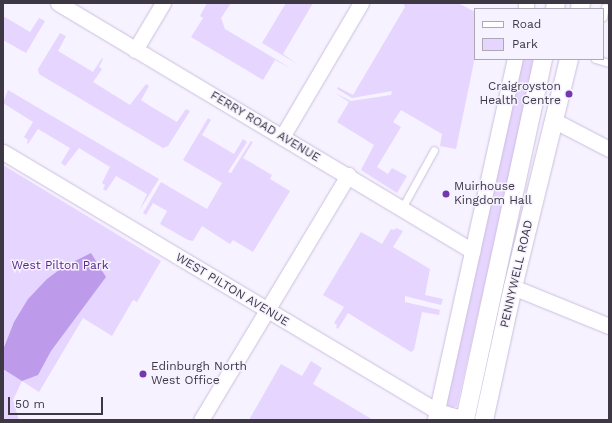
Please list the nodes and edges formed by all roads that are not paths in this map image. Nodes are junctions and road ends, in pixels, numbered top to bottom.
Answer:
1 (58, 3) edge
2 (163, 3) edge
3 (361, 3) edge
4 (605, 7) dead end
5 (604, 12) edge
6 (135, 50) junction
7 (515, 60) edge
8 (544, 60) edge
9 (569, 60) edge
10 (598, 60) edge
11 (609, 63) edge
12 (555, 121) junction
13 (282, 137) junction
14 (609, 149) edge
15 (434, 150) dead end
16 (3, 152) edge
17 (348, 175) junction
18 (402, 208) junction
19 (472, 250) junction
20 (513, 287) junction
21 (266, 311) junction
22 (609, 326) edge
23 (436, 416) edge
24 (201, 420) edge
25 (468, 420) edge
26 (484, 420) edge

1 - 6 street, FERRY ROAD AVENUE
2 - 6 street
3 - 13 street
4 - 5 lane
6 - 13 street, FERRY ROAD AVENUE
7 - 19 street
8 - 25 street, PENNYWELL ROAD
9 - 12 street, PENNYWELL ROAD
10 - 11 lane
12 - 14 street
12 - 20 street, PENNYWELL ROAD
13 - 17 street, FERRY ROAD AVENUE
15 - 18 lane
16 - 21 street, WEST PILTON AVENUE
17 - 18 street, FERRY ROAD AVENUE
17 - 21 street
18 - 19 street, FERRY ROAD AVENUE
19 - 23 street
20 - 22 street
20 - 26 street, PENNYWELL ROAD
21 - 23 street, WEST PILTON AVENUE
21 - 24 street
23 - 25 street, WEST PILTON AVENUE

